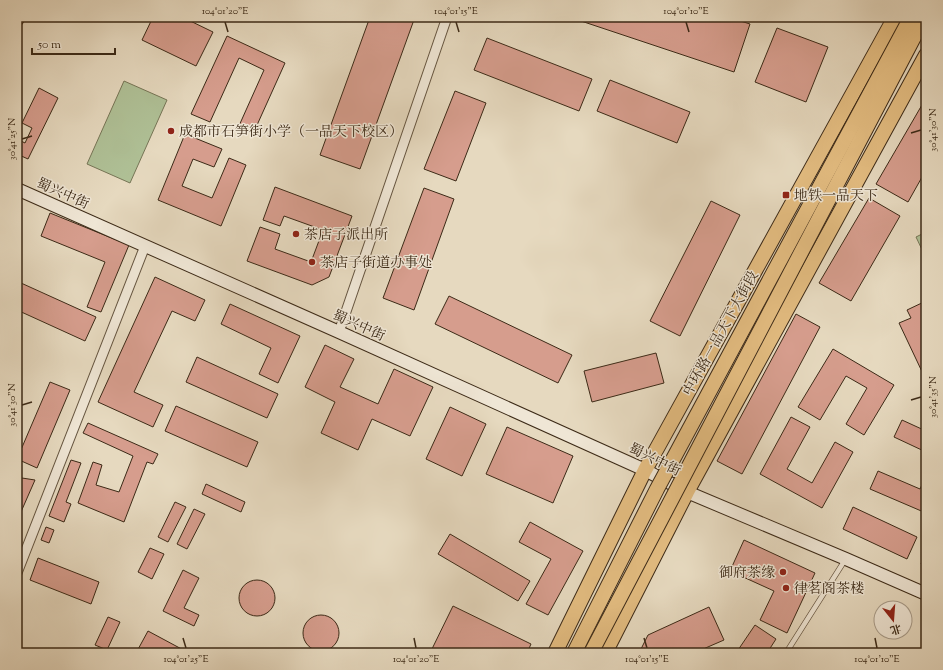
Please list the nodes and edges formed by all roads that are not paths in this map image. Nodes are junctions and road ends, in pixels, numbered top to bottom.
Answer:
1 (19, 17) edge
2 (447, 17) edge
3 (895, 17) edge
4 (911, 17) edge
5 (925, 17) edge
6 (17, 20) edge
7 (926, 55) edge
8 (17, 189) edge
9 (145, 246) junction
10 (339, 332) junction
11 (645, 470) junction
12 (687, 492) junction
13 (846, 559) junction
14 (17, 573) edge
15 (926, 594) edge
16 (555, 653) edge
17 (574, 653) edge
18 (591, 653) edge
19 (605, 653) edge
20 (786, 653) edge

1 - 6 street
2 - 10 street
3 - 11 main road, 中环路一品天下大街段
4 - 17 main road, bridge
5 - 18 main road, bridge
7 - 12 main road
8 - 9 street, 蜀兴中街
9 - 10 street, 蜀兴中街
9 - 14 street
10 - 11 street, 蜀兴中街
11 - 12 street, 蜀兴中街
11 - 16 main road, 中环路一品天下大街段
12 - 13 street, 蜀兴中街
12 - 19 main road
13 - 15 street, 蜀兴中街
13 - 20 lane

